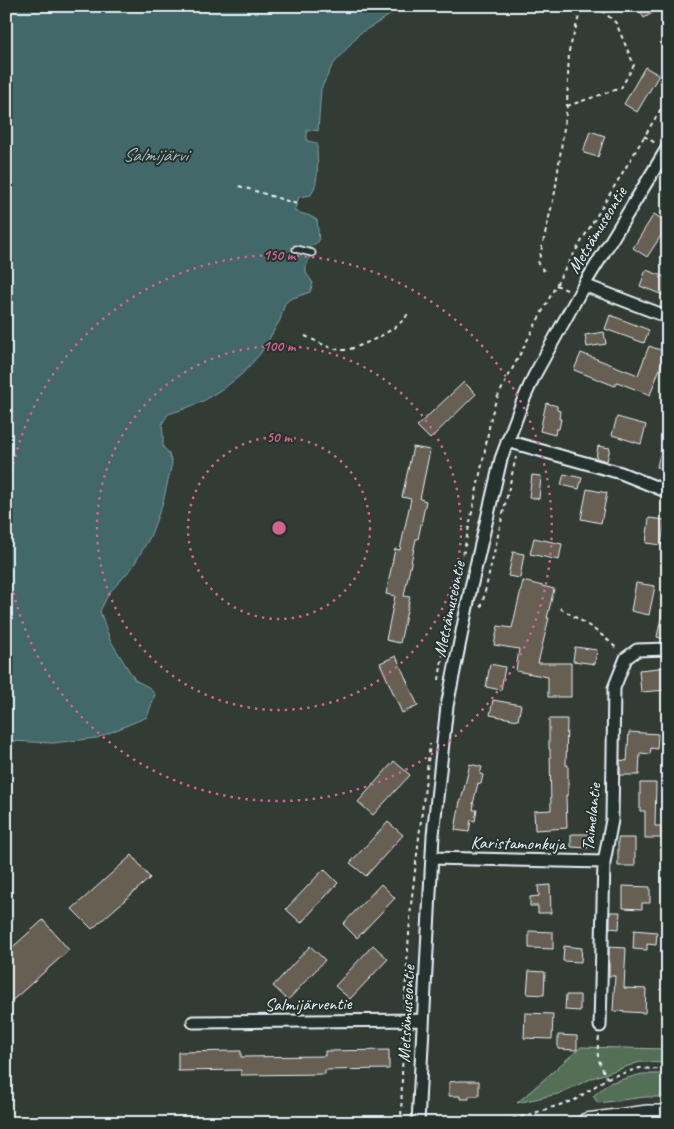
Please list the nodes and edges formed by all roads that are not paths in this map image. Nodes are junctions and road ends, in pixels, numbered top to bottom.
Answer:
1 (667, 148) edge
2 (296, 249) dead end
3 (312, 253) dead end
4 (584, 285) junction
5 (668, 317) edge
6 (507, 440) junction
7 (668, 492) edge
8 (668, 649) edge
9 (432, 858) junction
10 (604, 862) junction
11 (423, 1020) junction
12 (193, 1022) dead end
13 (600, 1026) road end
14 (668, 1115) edge
15 (418, 1123) edge
16 (587, 1123) edge

1 - 4 street, Metsämuseontie
2 - 3 lane
4 - 5 street
4 - 6 street, Metsämuseontie
6 - 7 street
6 - 9 street, Metsämuseontie
8 - 10 street, Taimelantie
9 - 10 street, Karistamonkuja
9 - 11 street, Metsämuseontie
10 - 13 street, Taimelantie
11 - 12 street, Salmijärventie
11 - 15 street, Metsämuseontie
14 - 16 main road

